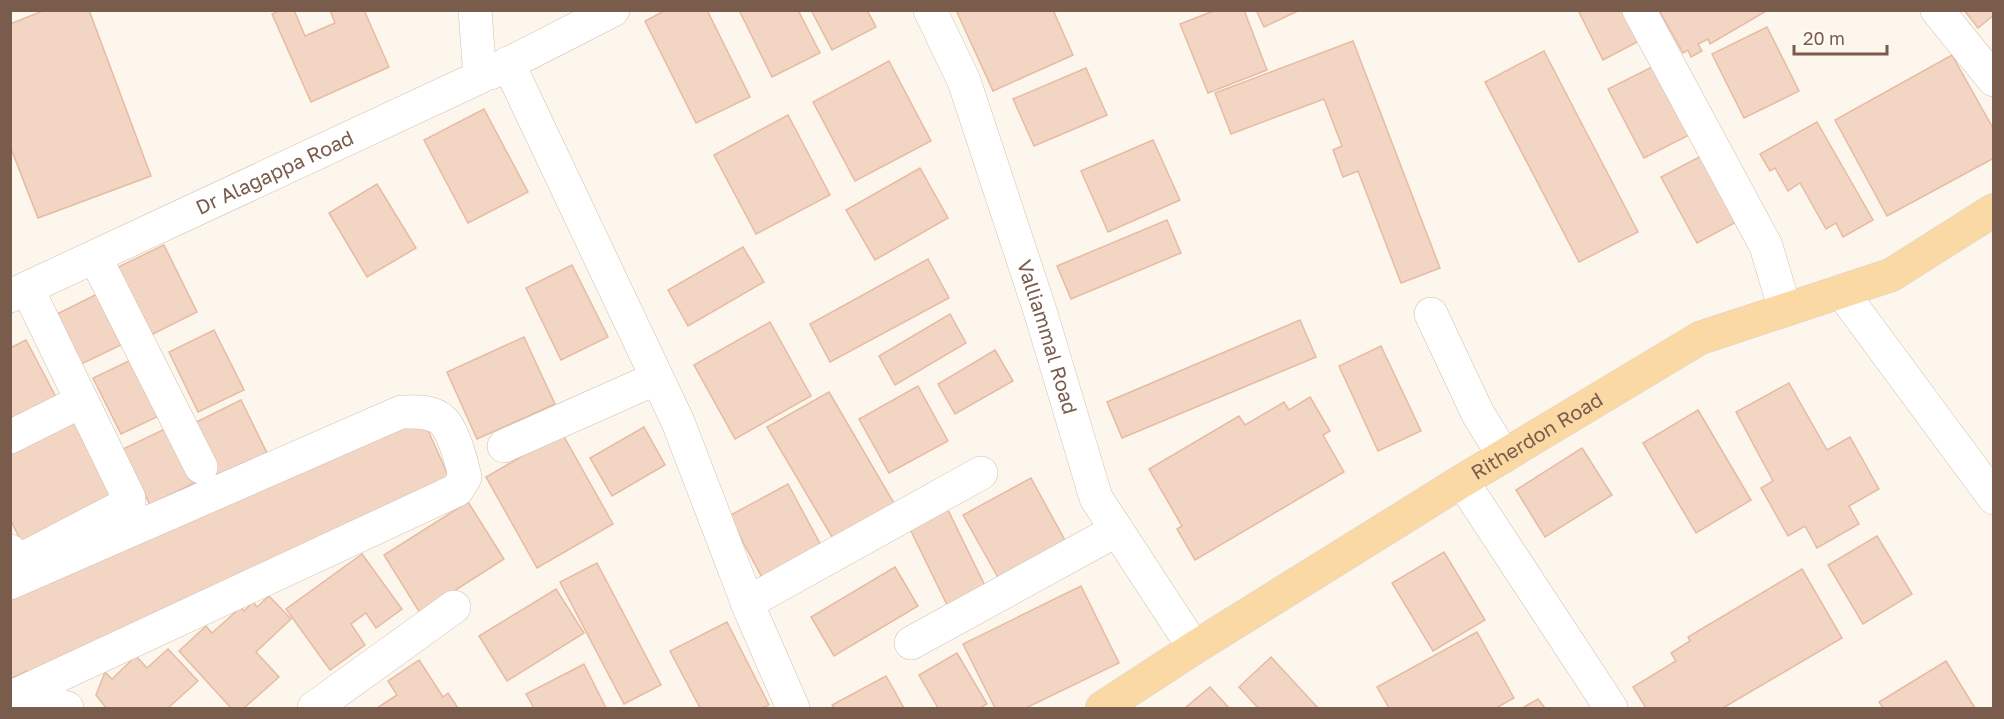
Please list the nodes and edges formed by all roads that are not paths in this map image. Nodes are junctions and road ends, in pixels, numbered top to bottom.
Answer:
1 (475, 10) edge
2 (613, 10) edge
3 (930, 10) edge
4 (1639, 10) edge
5 (1937, 10) edge
6 (494, 70) junction
7 (1994, 80) edge
8 (1994, 210) edge
9 (95, 257) junction
10 (1841, 291) junction
11 (19, 292) edge
12 (1785, 310) junction
13 (1431, 314) dead end
14 (657, 378) junction
15 (82, 401) junction
16 (10, 437) edge
17 (504, 446) dead end
18 (1504, 456) junction
19 (201, 466) dead end
20 (981, 473) dead end
21 (1462, 481) junction
22 (1994, 498) edge
23 (1117, 530) junction
24 (10, 551) edge
25 (10, 583) edge
26 (747, 603) junction
27 (454, 607) dead end
28 (911, 643) dead end
29 (1194, 648) junction
30 (10, 698) edge
31 (44, 708) edge
32 (67, 708) edge
33 (314, 708) edge
34 (793, 708) edge
35 (1102, 708) edge
36 (1611, 708) edge

1 - 6 street
2 - 6 street
3 - 23 street, Valliammal Road
4 - 12 street
5 - 7 street
6 - 9 street, Dr Alagappa Road
6 - 14 street
8 - 10 main road, Ritherdon Road
9 - 11 street, Dr Alagappa Road
9 - 19 street
10 - 12 main road, Ritherdon Road
10 - 22 street
11 - 15 street
12 - 18 main road, Ritherdon Road
13 - 18 street
14 - 17 street
14 - 26 street
15 - 16 street
15 - 24 street
18 - 21 main road, Ritherdon Road
20 - 26 street
21 - 29 main road, Ritherdon Road
21 - 36 street
23 - 28 street
23 - 29 street, Valliammal Road
25 - 30 street
26 - 34 street
27 - 33 street
29 - 35 main road, Ritherdon Road
31 - 32 street

